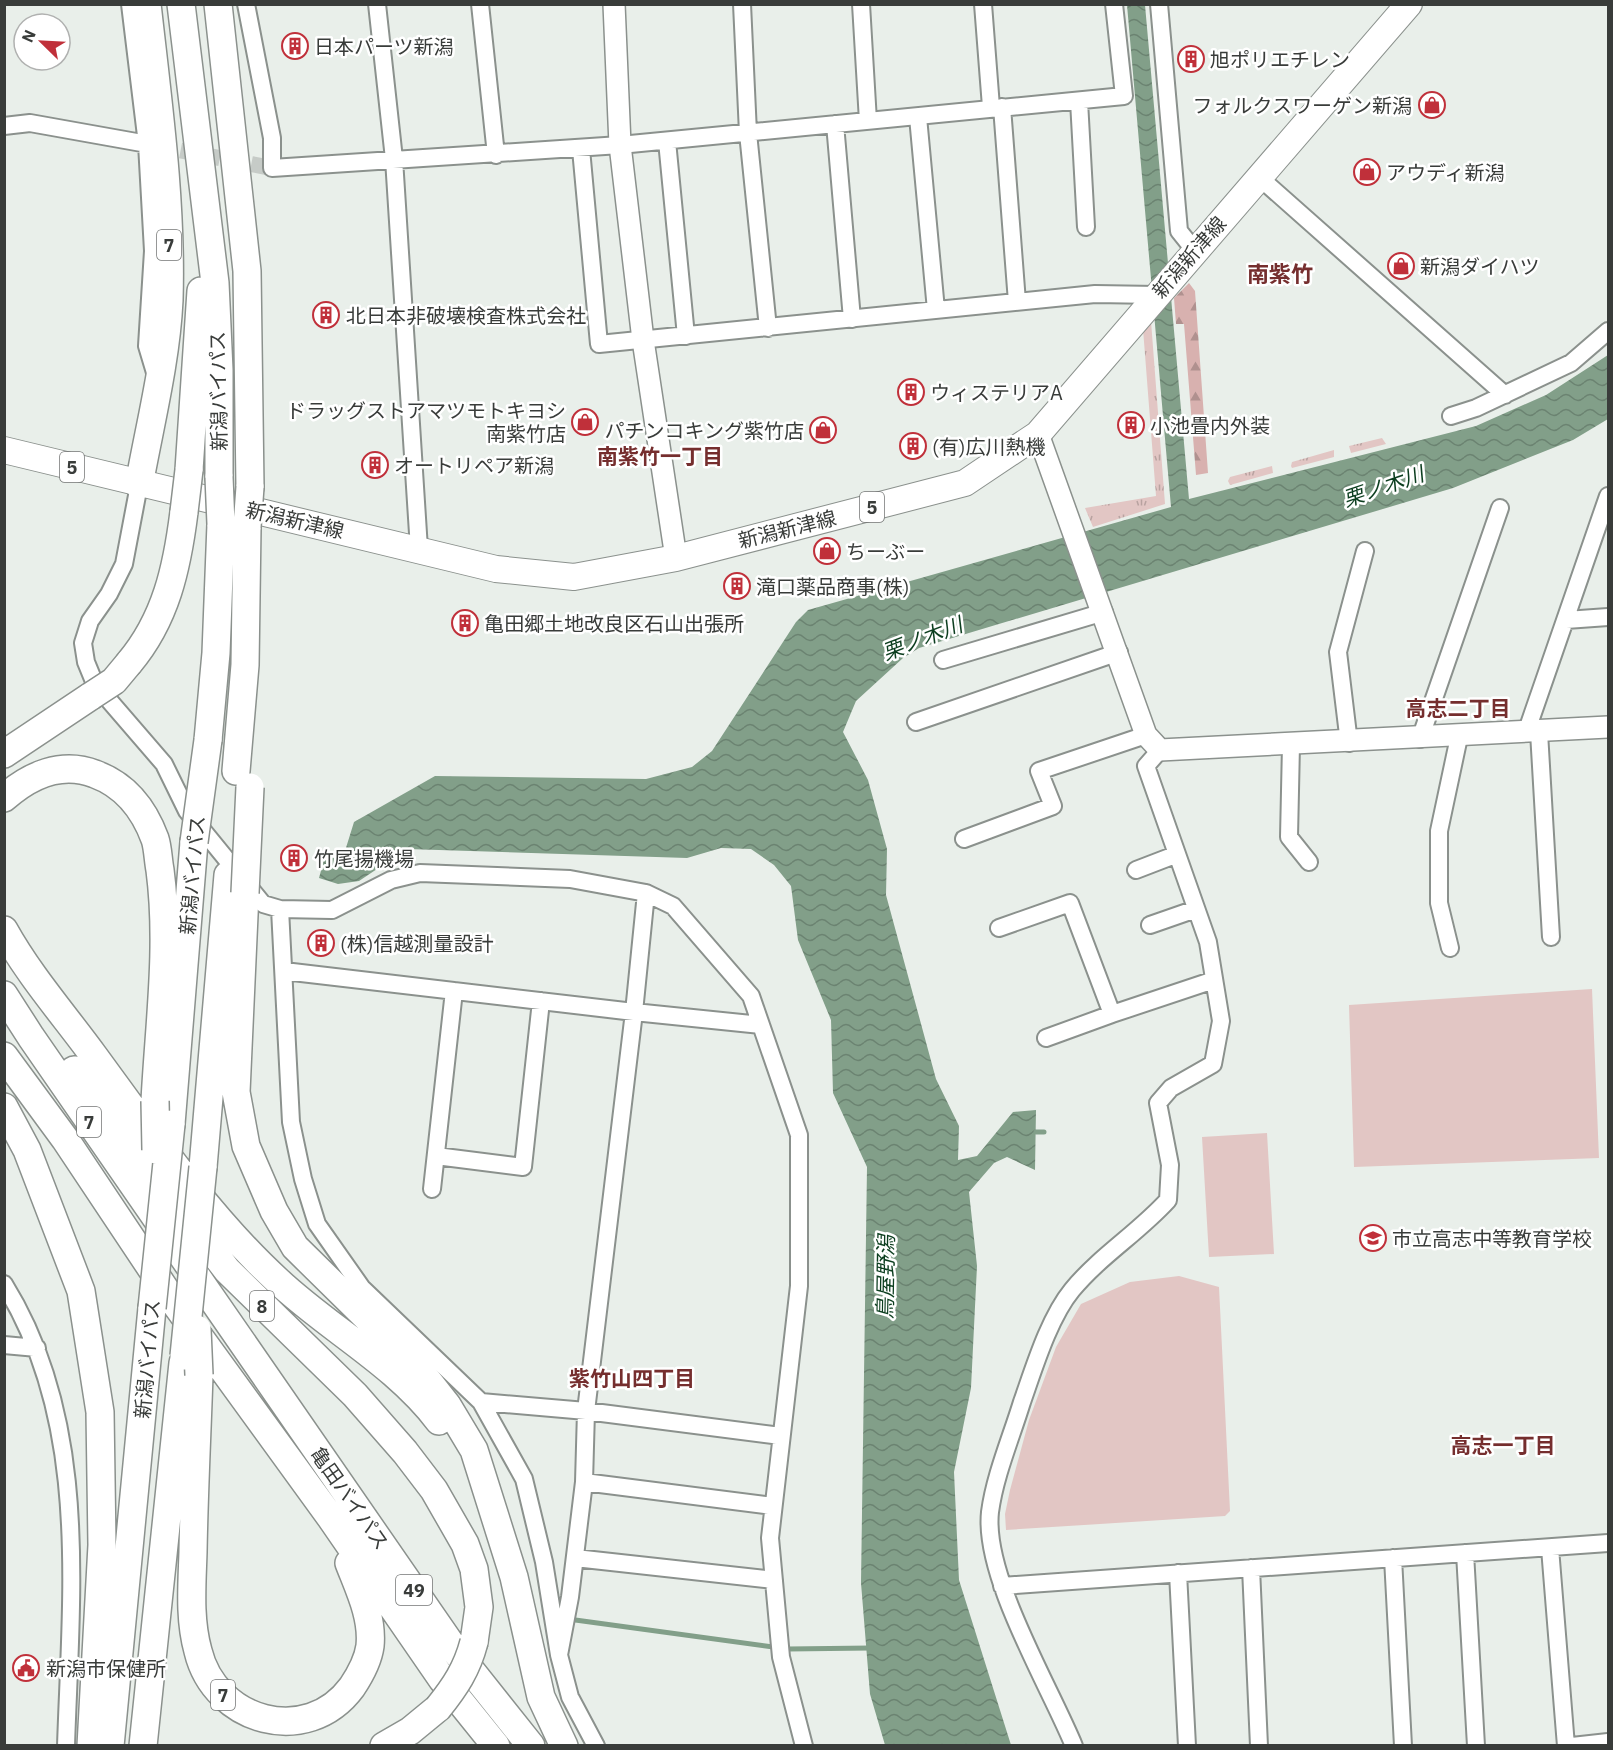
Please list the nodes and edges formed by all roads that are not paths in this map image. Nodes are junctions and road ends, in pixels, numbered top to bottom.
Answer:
1 (130, 4) edge
2 (147, 4) edge
3 (181, 4) edge
4 (218, 4) edge
5 (246, 4) edge
6 (377, 4) edge
7 (480, 4) edge
8 (614, 4) edge
9 (742, 4) edge
10 (861, 4) edge
11 (983, 4) edge
12 (1114, 4) edge
13 (1159, 4) edge
14 (1409, 4) edge
15 (1079, 100) junction
16 (996, 107) junction
17 (918, 117) junction
18 (868, 121) junction
19 (835, 124) junction
20 (4, 126) edge
21 (748, 133) junction
22 (667, 141) junction
23 (150, 145) junction
24 (620, 146) junction
25 (581, 148) junction
26 (496, 155) junction
27 (394, 159) junction
28 (1259, 177) junction
29 (206, 215) junction
30 (1086, 227) dead end
31 (1195, 251) junction
32 (1156, 295) junction
33 (1017, 302) junction
34 (936, 310) junction
35 (852, 319) junction
36 (768, 328) junction
37 (1608, 332) edge
38 (686, 336) junction
39 (643, 340) junction
40 (158, 382) junction
41 (1505, 395) junction
42 (1451, 416) dead end
43 (1038, 434) junction
44 (4, 450) edge
45 (139, 485) junction
46 (1608, 495) edge
47 (1500, 508) dead end
48 (234, 526) junction
49 (419, 549) junction
50 (1365, 551) dead end
51 (676, 558) junction
52 (1103, 608) junction
53 (1608, 617) edge
54 (1566, 620) junction
55 (1119, 652) junction
56 (943, 660) dead end
57 (916, 722) dead end
58 (1608, 727) edge
59 (1533, 733) junction
60 (1459, 737) junction
61 (1420, 739) junction
62 (1153, 742) junction
63 (1349, 742) junction
64 (1291, 745) junction
65 (10, 748) edge
66 (4, 798) edge
67 (964, 839) dead end
68 (1176, 855) junction
69 (1309, 862) dead end
70 (1136, 870) dead end
71 (236, 884) junction
72 (646, 893) junction
73 (280, 909) junction
74 (1196, 909) junction
75 (1150, 925) dead end
76 (999, 928) dead end
77 (4, 930) edge
78 (1551, 937) dead end
79 (1450, 948) dead end
80 (284, 971) junction
81 (1214, 980) junction
82 (4, 982) edge
83 (454, 991) junction
84 (4, 996) edge
85 (541, 1001) junction
86 (634, 1012) junction
87 (1112, 1014) junction
88 (761, 1025) junction
89 (1046, 1038) dead end
90 (4, 1050) edge
91 (4, 1056) edge
92 (23, 1080) junction
93 (4, 1107) edge
94 (436, 1156) junction
95 (432, 1189) dead end
96 (175, 1252) junction
97 (4, 1284) edge
98 (160, 1302) junction
99 (4, 1345) edge
100 (37, 1348) junction
101 (191, 1365) junction
102 (481, 1402) junction
103 (586, 1412) junction
104 (781, 1436) junction
105 (584, 1482) junction
106 (492, 1504) junction
107 (773, 1506) junction
108 (331, 1518) junction
109 (1608, 1543) edge
110 (1550, 1548) junction
111 (1465, 1553) junction
112 (575, 1558) junction
113 (1393, 1558) junction
114 (1251, 1568) junction
115 (1178, 1573) junction
116 (774, 1580) junction
117 (1002, 1586) junction
118 (559, 1654) junction
119 (1608, 1742) edge
120 (66, 1746) edge
121 (91, 1746) edge
122 (110, 1746) edge
123 (143, 1746) edge
124 (384, 1746) edge
125 (496, 1746) edge
126 (531, 1746) edge
127 (564, 1746) edge
128 (596, 1746) edge
129 (804, 1746) edge
130 (1074, 1746) edge
131 (1187, 1746) edge
132 (1259, 1746) edge
133 (1403, 1746) edge
134 (1476, 1746) edge
135 (1566, 1746) edge
136 (1572, 1746) edge

1 - 23 street
2 - 40 highway, 7
3 - 29 highway, 新潟バイパス / 7
4 - 48 highway, 新潟バイパス / 7, bridge
5 - 27 street
6 - 27 street
7 - 26 street
8 - 24 street
9 - 21 street
10 - 18 street
11 - 16 street
12 - 15 street
13 - 31 street
14 - 28 main road, 新潟新津線 / 5
15 - 16 street
15 - 30 street
16 - 17 street
16 - 33 street
17 - 18 street
17 - 34 street
18 - 19 street
19 - 21 street
19 - 35 street
20 - 23 street
21 - 22 street
21 - 36 street
22 - 24 street
22 - 38 street
23 - 40 street
24 - 25 street
24 - 39 street
25 - 26 street
25 - 39 street
26 - 27 street
27 - 49 street
28 - 31 main road, 新潟新津線 / 5
28 - 41 street
29 - 48 highway, 新潟バイパス / 7, bridge
29 - 65 highway, 7, bridge
31 - 32 main road, 新潟新津線 / 5
32 - 33 street
32 - 43 main road, 新潟新津線 / 5
33 - 34 street
34 - 35 street
35 - 36 street
36 - 38 street
37 - 41 street
38 - 39 street
39 - 51 street
40 - 45 highway, 7
41 - 42 street
43 - 51 main road, 新潟新津線 / 5
43 - 52 street
44 - 45 main road, 新潟新津線 / 5
45 - 49 main road, 新潟新津線 / 5
45 - 73 street
46 - 54 street
47 - 61 street
48 - 71 highway, 新潟バイパス / 7, bridge
48 - 96 highway, 新潟バイパス / 7, bridge
49 - 51 main road, 新潟新津線 / 5
50 - 63 street
52 - 55 street
52 - 56 street
53 - 54 street
54 - 59 street
55 - 57 street
55 - 62 street
58 - 59 street
59 - 60 street
59 - 78 street
60 - 61 street
60 - 79 street
61 - 63 street
62 - 64 street
62 - 67 street
62 - 68 street
63 - 64 street
64 - 69 street
66 - 96 highway, bridge
68 - 70 street
68 - 74 street
71 - 96 highway, 新潟バイパス / 7, bridge
71 - 106 highway
72 - 73 street
72 - 86 street
72 - 88 street
73 - 80 street
74 - 75 street
74 - 81 street
76 - 87 street
77 - 106 highway
80 - 83 street
80 - 102 street
81 - 87 street
81 - 117 street
82 - 124 highway, 8, bridge
83 - 85 street
83 - 94 street
84 - 96 highway, 7
85 - 86 street
85 - 94 street
86 - 88 street
86 - 103 street
87 - 89 street
88 - 104 street
90 - 92 highway
91 - 92 highway, 7
92 - 98 highway, 7
93 - 121 highway
94 - 95 street
96 - 98 highway, 新潟バイパス, bridge
96 - 101 highway, 7, bridge
96 - 126 highway, 亀田バイパス / 49
97 - 100 street
98 - 108 highway, 亀田バイパス / 7
98 - 122 highway, 新潟バイパス
99 - 100 street
100 - 120 street
101 - 108 highway, 7
101 - 123 highway, 新潟バイパス
102 - 103 street
102 - 118 street
103 - 104 street
103 - 105 street
104 - 107 street
105 - 107 street
105 - 112 street
106 - 127 highway
107 - 116 street
108 - 125 highway, 亀田バイパス / 49
109 - 110 street
110 - 111 street
110 - 135 street
111 - 113 street
111 - 134 street
112 - 116 street
112 - 118 street
113 - 114 street
113 - 133 street
114 - 115 street
114 - 132 street
115 - 117 street
115 - 131 street
116 - 129 street
117 - 130 street
118 - 128 street
119 - 136 street

